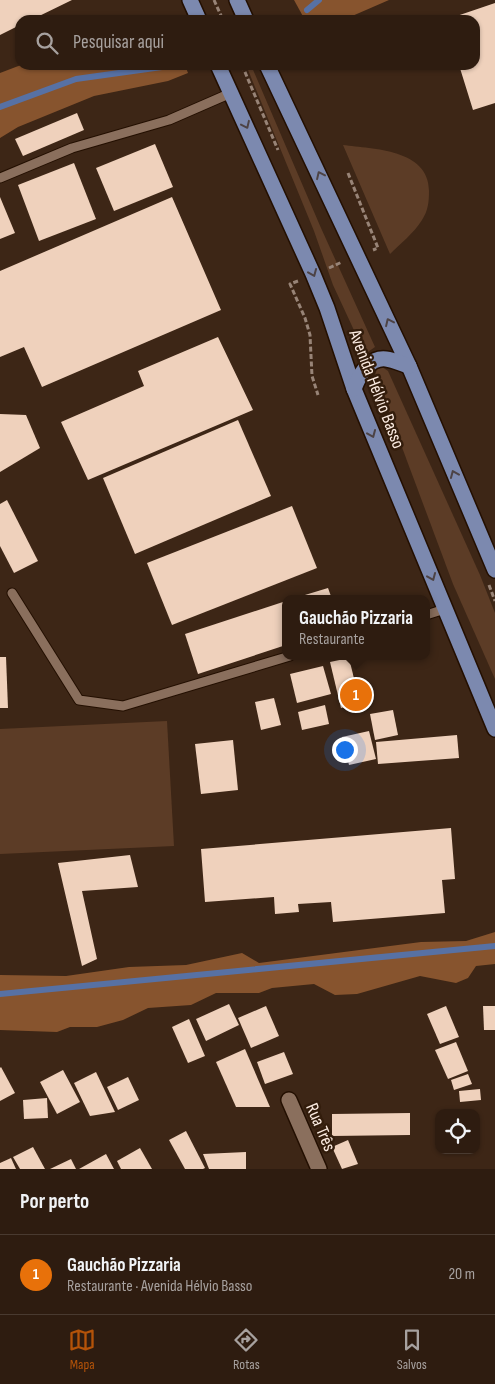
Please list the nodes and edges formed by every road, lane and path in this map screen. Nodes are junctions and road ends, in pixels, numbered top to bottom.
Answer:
1 (190, 0) edge
2 (214, 0) edge
3 (237, 0) edge
4 (197, 15) edge
5 (221, 15) edge
6 (244, 15) edge
7 (220, 70) edge
8 (270, 70) edge
9 (230, 93) junction
10 (0, 178) edge
11 (409, 366) junction
12 (354, 389) junction
13 (495, 570) edge
14 (12, 592) dead end
15 (445, 609) junction
16 (430, 614) edge
17 (282, 658) edge
18 (495, 729) edge
19 (289, 1100) dead end
20 (319, 1169) edge

1 - 4 main road
2 - 5 path
3 - 6 main road
7 - 9 main road, Avenida Hélvio Basso
11 -> 8 main road, Avenida Hélvio Basso
9 - 10 lane
9 -> 12 main road, Avenida Hélvio Basso
11 - 12 main road
13 -> 11 main road, Avenida Hélvio Basso
12 -> 15 main road, Avenida Hélvio Basso
14 - 17 lane
15 - 16 lane
15 - 18 main road, Avenida Hélvio Basso
19 - 20 street, Rua Três

